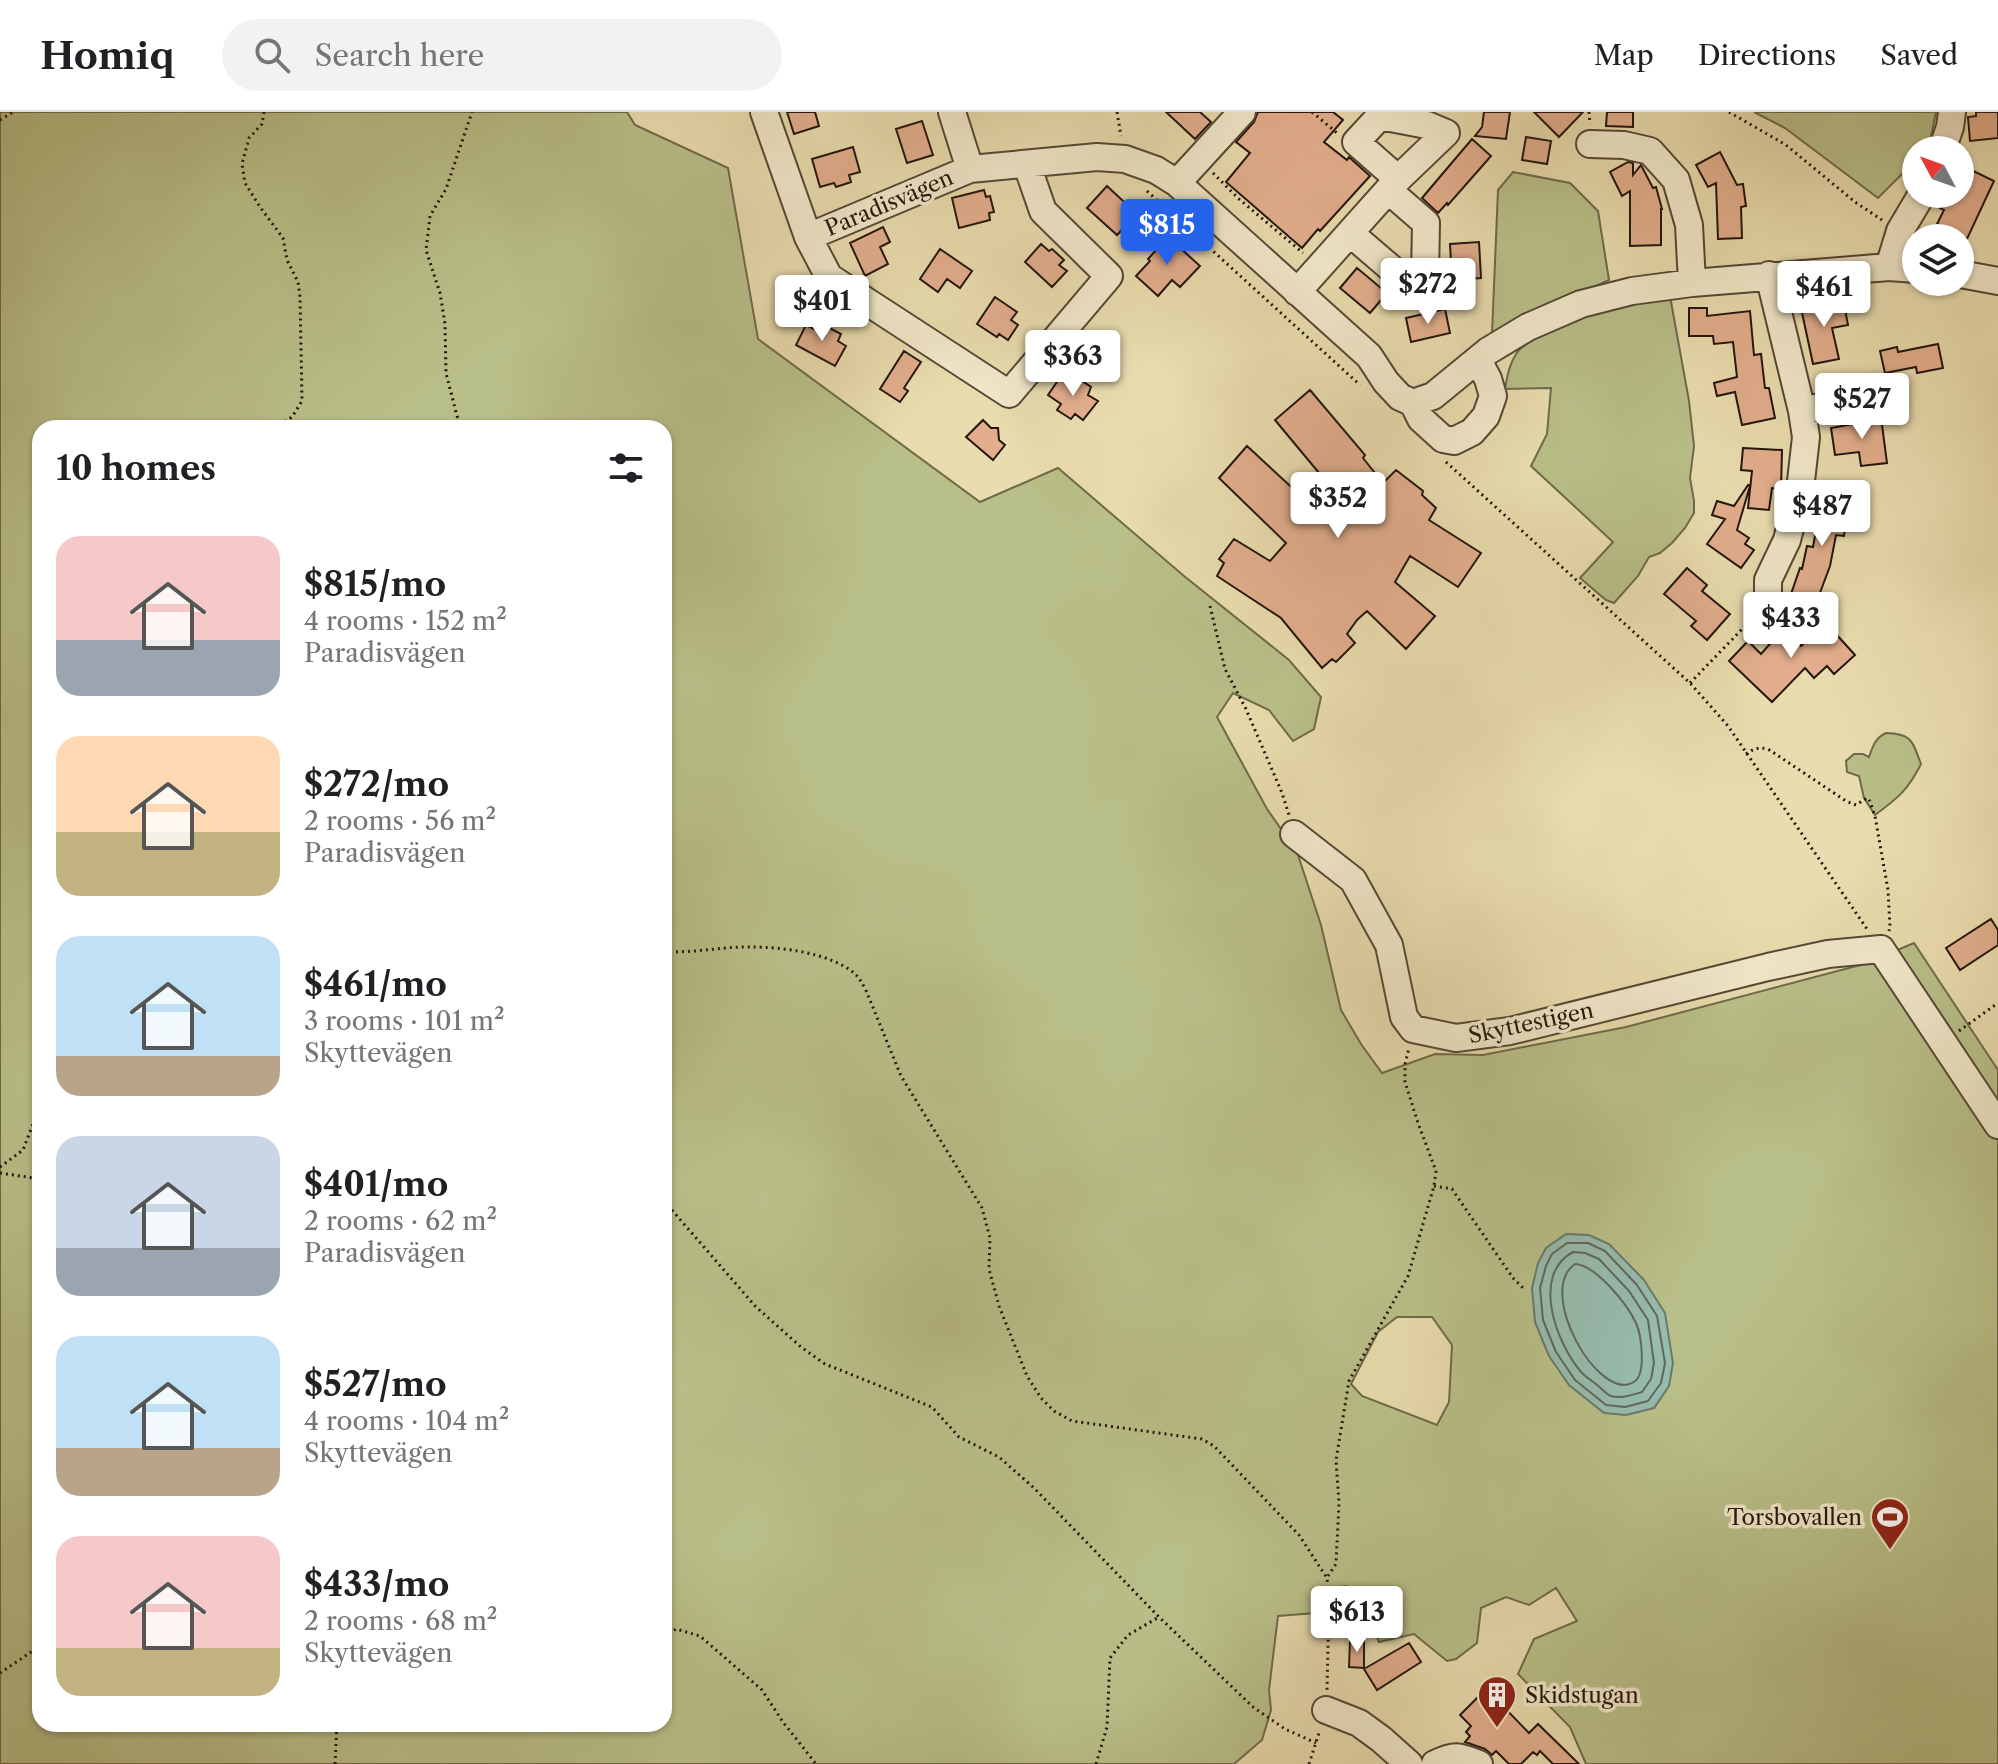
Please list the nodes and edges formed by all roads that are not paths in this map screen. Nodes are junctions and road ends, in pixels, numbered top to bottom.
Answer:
1 (764, 112) edge
2 (952, 112) edge
3 (1242, 112) edge
4 (1952, 112) edge
5 (1947, 136) edge
6 (1590, 144) dead end
7 (1027, 165) junction
8 (970, 169) junction
9 (1177, 183) junction
10 (1393, 185) junction
11 (1914, 208) edge
12 (1350, 233) junction
13 (808, 237) junction
14 (1889, 267) junction
15 (1902, 268) edge
16 (1769, 275) junction
17 (1974, 277) edge
18 (1998, 281) edge
19 (1692, 283) junction
20 (1297, 292) junction
21 (1478, 360) junction
22 (1893, 391) dead end
23 (1413, 403) junction
24 (1802, 411) junction
25 (1768, 612) road end
26 (1294, 834) road end
27 (1998, 1125) edge
28 (1326, 1710) road end
29 (1409, 1764) edge
30 (1435, 1764) edge
31 (1479, 1764) edge

1 - 13 street, Paradisvägen
2 - 8 street, Paradisvägen
3 - 9 street
4 - 5 street
6 - 19 street
7 - 8 street, Paradisvägen
7 - 9 street, Paradisvägen
7 - 13 street, Paradisvägen
8 - 13 street, Paradisvägen
9 - 20 street, Paradisvägen
10 - 10 street
10 - 12 street
10 - 12 street
11 - 14 street
12 - 20 street
14 - 15 street
14 - 16 street
16 - 19 street
16 - 24 street
17 - 18 street
19 - 21 street
20 - 23 street, Paradisvägen
21 - 23 street
21 - 23 street, Paradisvägen
22 - 24 street
24 - 25 street
26 - 27 street, Skyttestigen
28 - 29 street
30 - 31 street

